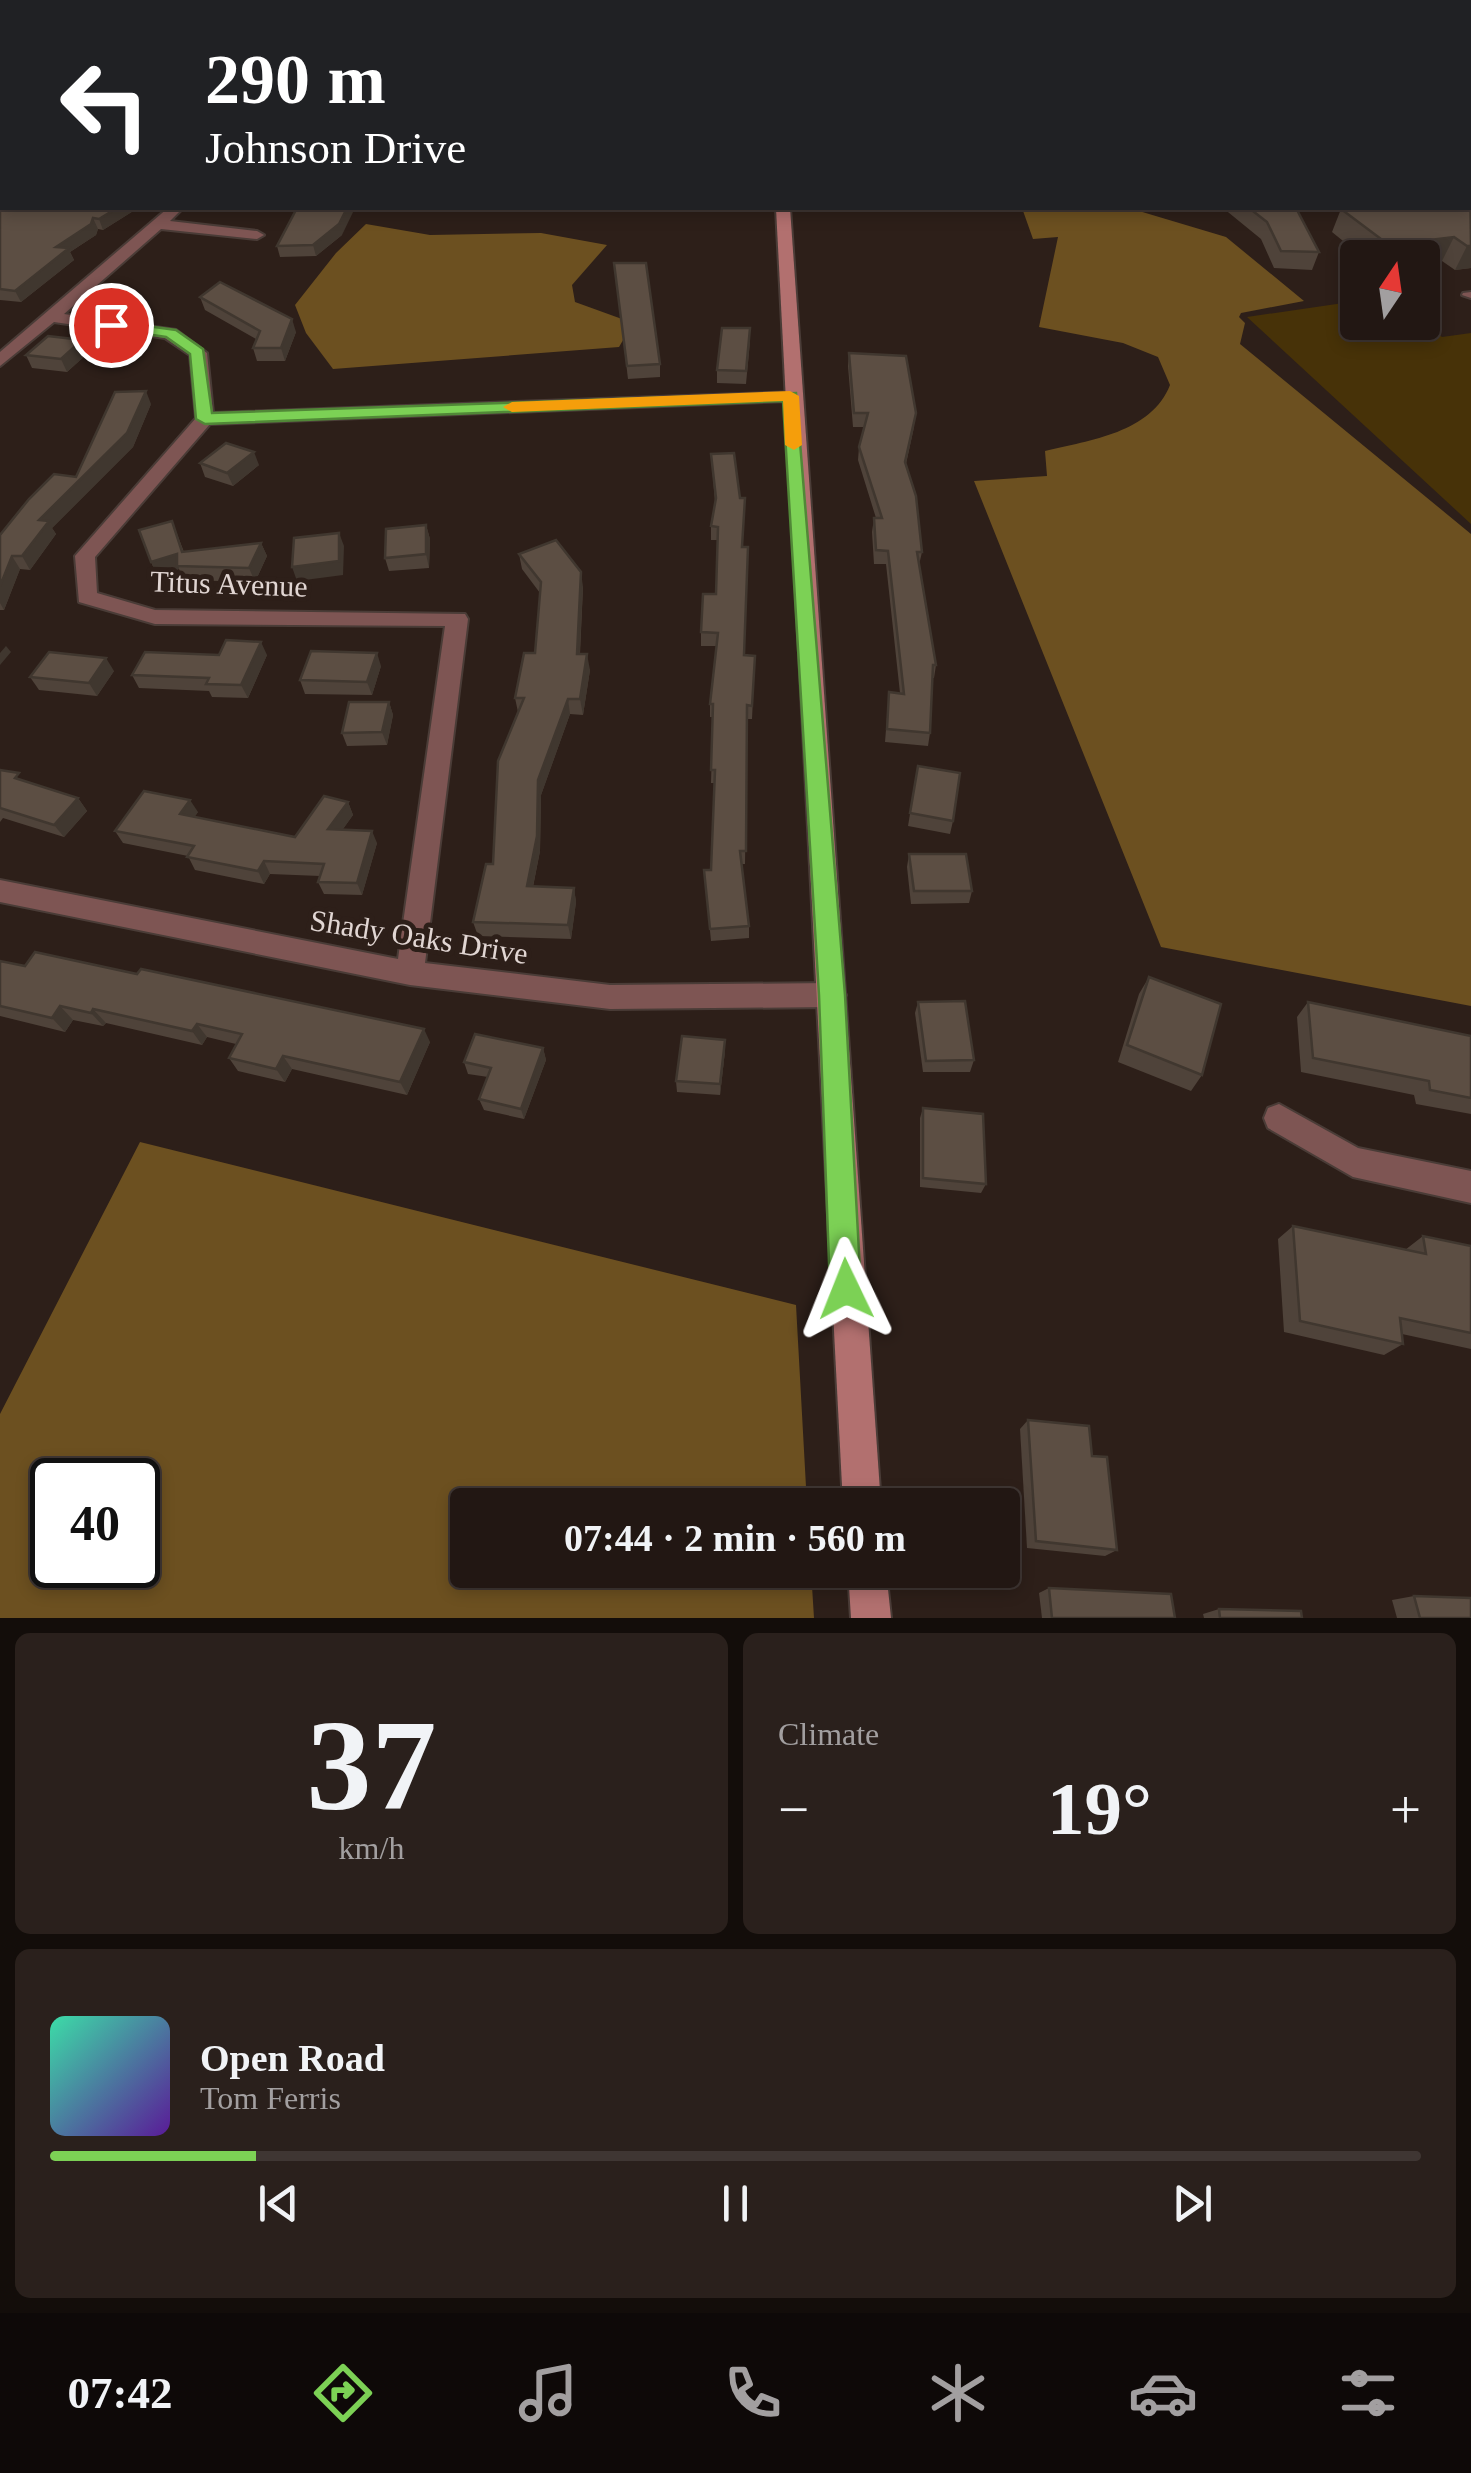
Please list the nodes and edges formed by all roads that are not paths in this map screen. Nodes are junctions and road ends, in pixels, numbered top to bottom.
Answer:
1 (172, 210) edge
2 (783, 210) edge
3 (158, 224) junction
4 (257, 235) dead end
5 (51, 317) junction
6 (0, 361) edge
7 (790, 396) junction
8 (205, 419) junction
9 (0, 891) edge
10 (410, 973) junction
11 (832, 995) junction
12 (1279, 1118) dead end
13 (1471, 1187) edge
14 (861, 1488) edge
15 (870, 1588) edge
16 (872, 1618) edge

1 - 3 street
2 - 7 street
3 - 4 street
3 - 5 street
5 - 6 street
5 - 8 street
7 - 8 street
7 - 11 street
8 - 10 street, Titus Avenue
9 - 10 street, Shady Oaks Drive
10 - 11 street, Shady Oaks Drive
11 - 14 street
12 - 13 street
15 - 16 street

